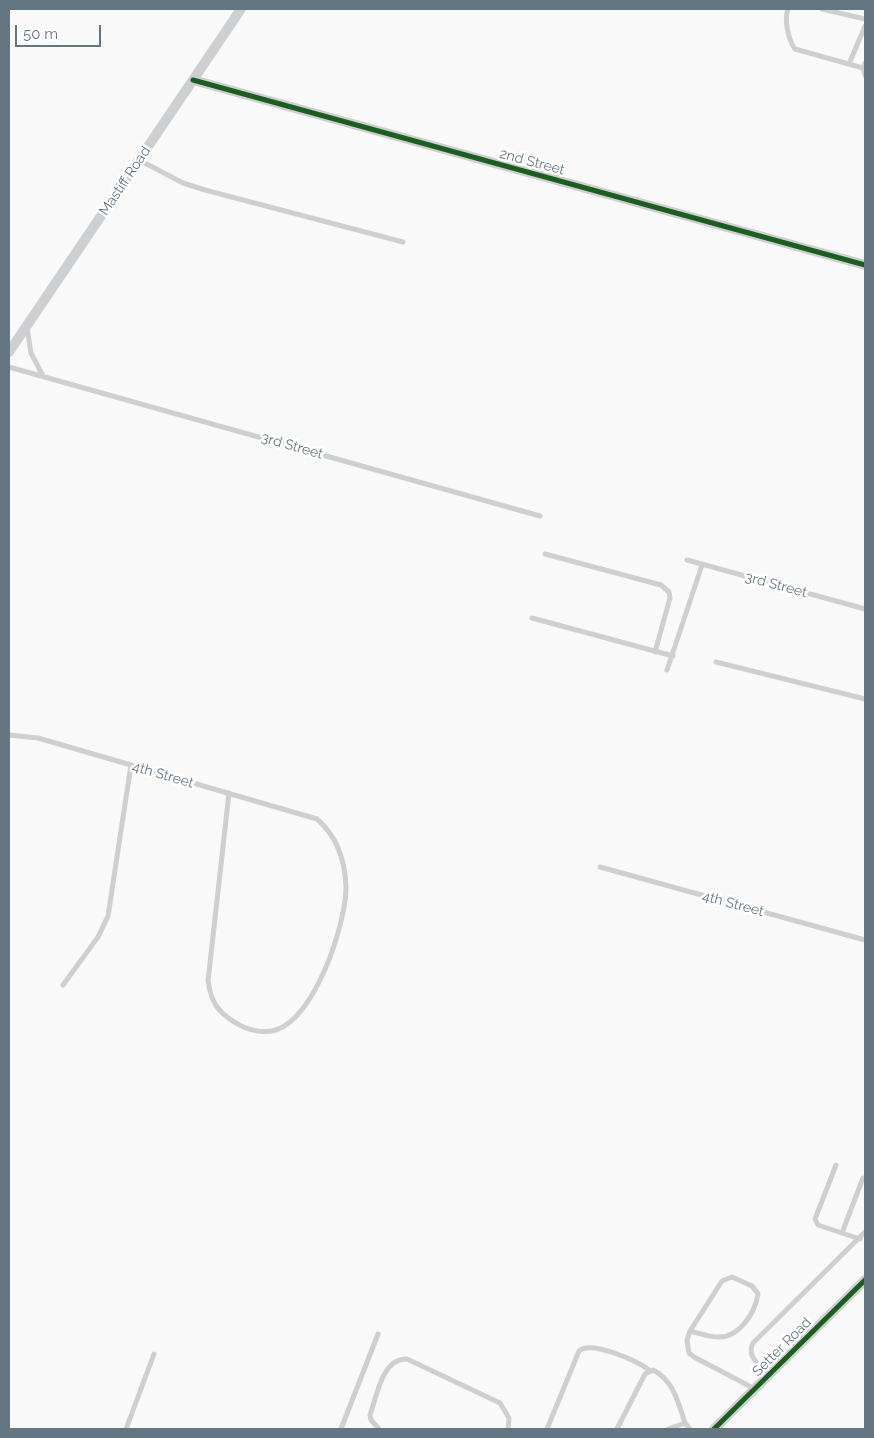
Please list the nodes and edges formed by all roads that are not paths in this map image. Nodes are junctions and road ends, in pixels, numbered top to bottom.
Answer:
1 (241, 9) edge
2 (788, 9) edge
3 (822, 9) edge
4 (865, 19) edge
5 (865, 26) edge
6 (849, 64) junction
7 (864, 66) edge
8 (865, 75) edge
9 (193, 80) junction
10 (139, 160) junction
11 (403, 242) dead end
12 (865, 265) edge
13 (27, 325) junction
14 (9, 352) edge
15 (9, 367) edge
16 (43, 376) junction
17 (540, 516) dead end
18 (545, 554) dead end
19 (687, 560) dead end
20 (702, 565) junction
21 (865, 609) edge
22 (532, 618) dead end
23 (655, 652) junction
24 (673, 656) junction
25 (716, 662) dead end
26 (667, 670) dead end
27 (865, 699) edge
28 (9, 734) edge
29 (131, 766) junction
30 (229, 794) junction
31 (600, 867) dead end
32 (865, 940) edge
33 (63, 985) dead end
34 (836, 1165) dead end
35 (863, 1178) dead end
36 (865, 1232) edge
37 (842, 1233) junction
38 (860, 1239) junction
39 (865, 1280) edge
40 (690, 1331) junction
41 (378, 1334) dead end
42 (154, 1354) dead end
43 (649, 1370) junction
44 (769, 1375) junction
45 (756, 1389) junction
46 (685, 1423) junction
47 (126, 1429) edge
48 (341, 1429) edge
49 (379, 1429) edge
50 (508, 1429) edge
51 (546, 1429) edge
52 (617, 1429) edge
53 (668, 1429) edge
54 (690, 1429) edge
55 (714, 1429) edge

1 - 9 street, Mastiff Road
2 - 6 lane
3 - 4 lane
5 - 6 lane
6 - 7 lane
7 - 8 lane
9 - 10 street, Mastiff Road
9 - 12 street, 2nd Street
10 - 11 lane
10 - 13 street, Mastiff Road
13 - 14 street, Mastiff Road
13 - 16 lane
15 - 16 lane, 3rd Street
16 - 17 lane, 3rd Street
18 - 23 lane
19 - 20 lane, 3rd Street
20 - 21 lane, 3rd Street
20 - 24 lane
22 - 23 lane
23 - 24 lane
24 - 26 lane
25 - 27 lane
28 - 29 lane, 4th Street
29 - 30 lane, 4th Street
29 - 33 lane
30 - 30 lane, 4th Street
31 - 32 lane, 4th Street
34 - 37 lane
35 - 37 lane
36 - 38 lane
37 - 38 lane
38 - 44 lane
39 - 44 street, Setter Road
40 - 40 lane
40 - 45 lane
41 - 48 lane
42 - 47 lane
43 - 46 lane
43 - 51 lane
43 - 52 lane
44 - 45 street, Setter Road
45 - 55 street, Setter Road
46 - 53 lane
46 - 54 lane
49 - 50 lane

